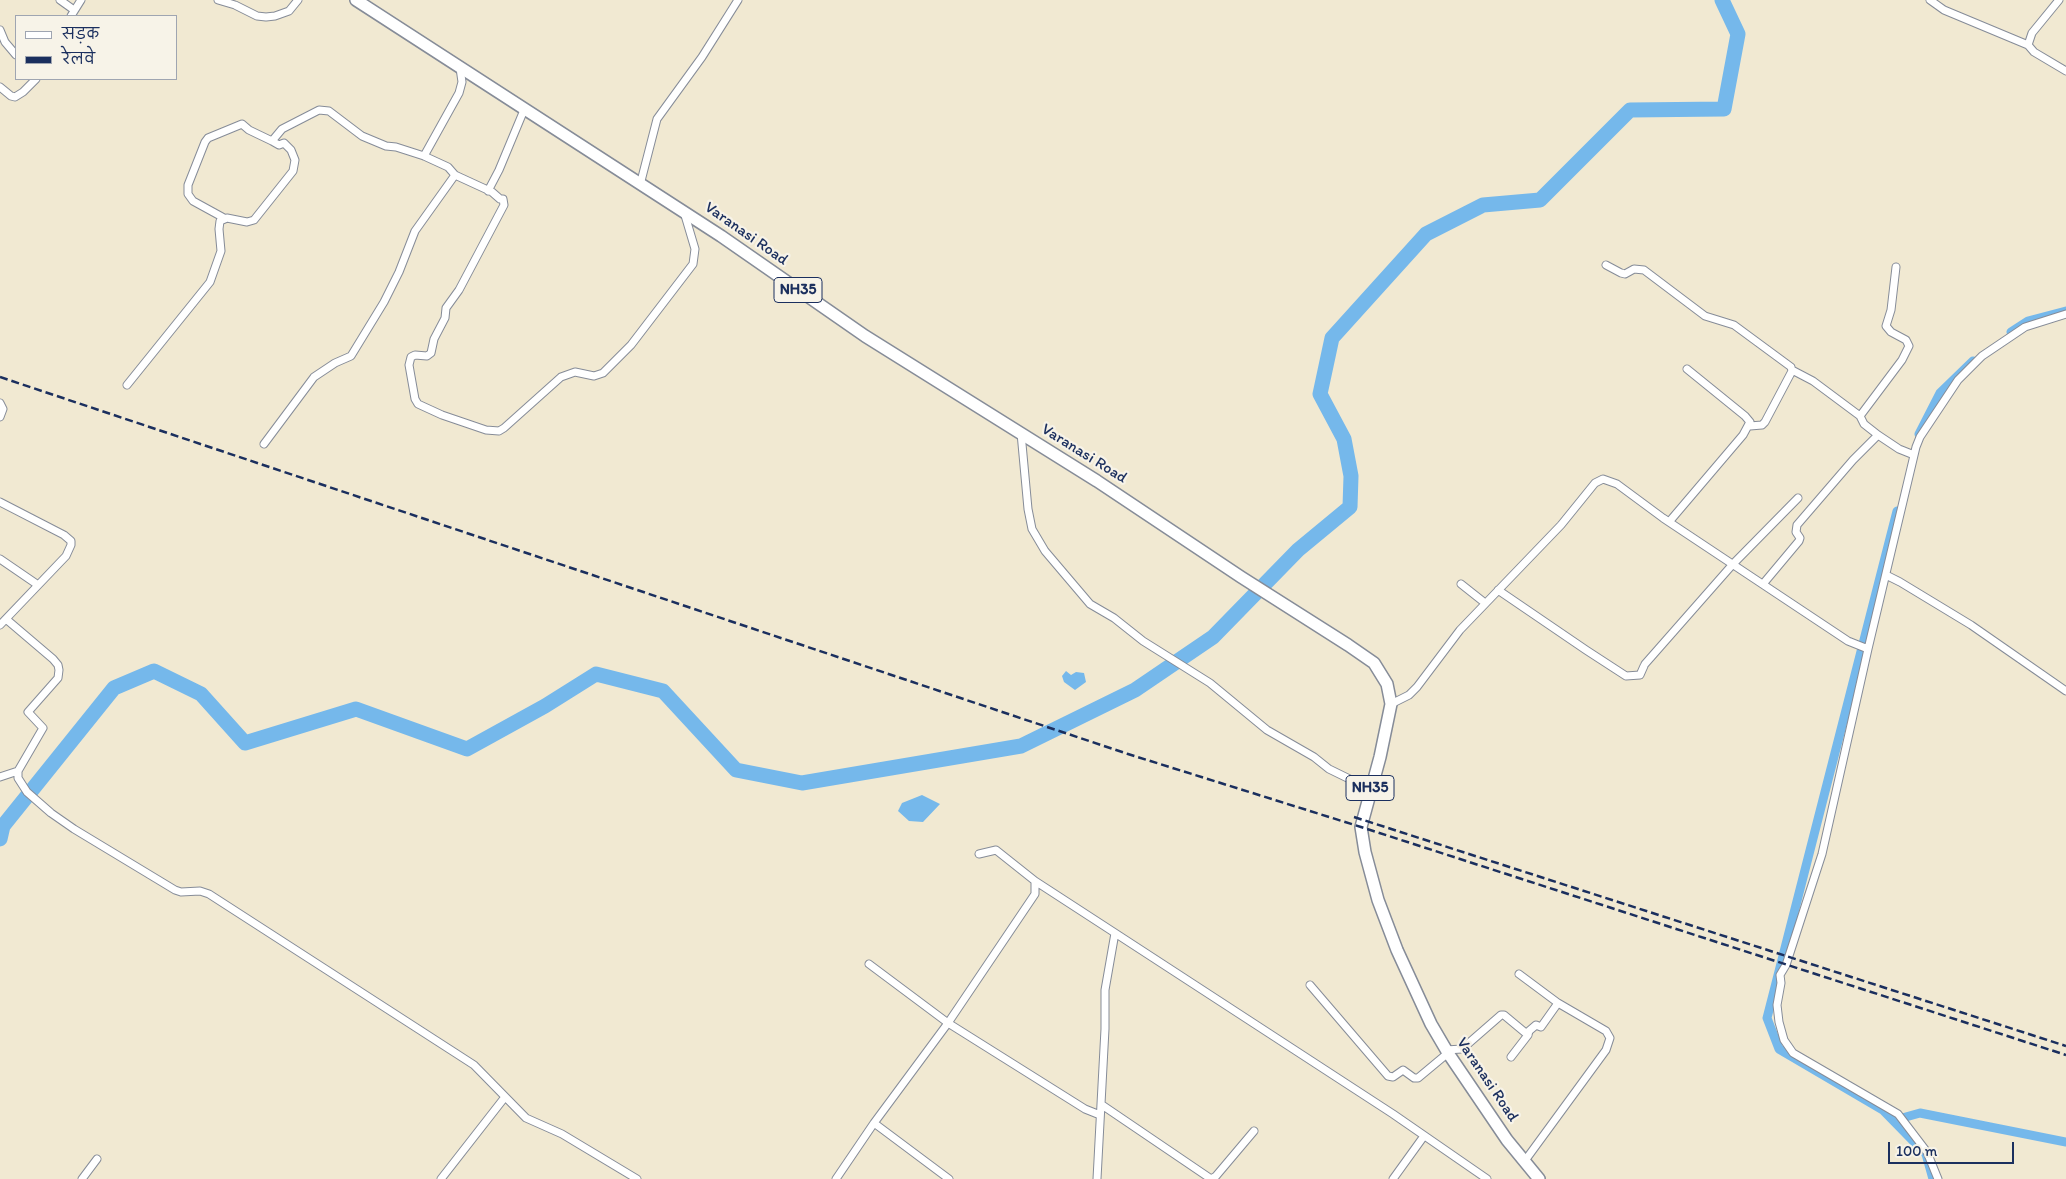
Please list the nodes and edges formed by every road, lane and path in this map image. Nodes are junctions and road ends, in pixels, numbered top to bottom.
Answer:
1 (60, 0) edge
2 (82, 0) edge
3 (218, 0) edge
4 (298, 0) edge
5 (738, 0) edge
6 (1930, 0) edge
7 (2059, 0) edge
8 (363, 2) edge
9 (72, 13) edge
10 (0, 30) edge
11 (2028, 45) junction
12 (15, 54) edge
13 (460, 68) junction
14 (2066, 71) edge
15 (35, 80) edge
16 (0, 87) edge
17 (524, 110) junction
18 (272, 141) junction
19 (424, 156) junction
20 (455, 175) junction
21 (640, 184) junction
22 (488, 191) junction
23 (684, 211) junction
24 (224, 218) junction
25 (1606, 265) dead end
26 (1896, 268) dead end
27 (2066, 314) edge
28 (1687, 369) dead end
29 (1792, 370) junction
30 (127, 385) dead end
31 (0, 403) edge
32 (1860, 416) junction
33 (0, 417) edge
34 (1750, 426) junction
35 (1021, 434) junction
36 (1878, 435) junction
37 (264, 444) dead end
38 (1911, 454) junction
39 (1798, 498) dead end
40 (0, 502) edge
41 (1669, 522) junction
42 (0, 559) edge
43 (1733, 564) junction
44 (1886, 576) junction
45 (1461, 584) dead end
46 (1763, 584) junction
47 (38, 585) junction
48 (1498, 590) junction
49 (1485, 604) junction
50 (6, 619) junction
51 (0, 625) edge
52 (1866, 648) junction
53 (2066, 690) edge
54 (1391, 704) junction
55 (18, 770) junction
56 (0, 777) edge
57 (1370, 789) junction
58 (979, 854) dead end
59 (1035, 882) junction
60 (1114, 933) junction
61 (869, 964) dead end
62 (1519, 974) dead end
63 (1310, 985) dead end
64 (1558, 1003) junction
65 (948, 1023) junction
66 (1528, 1035) junction
67 (1447, 1052) junction
68 (1511, 1057) dead end
69 (505, 1097) junction
70 (1102, 1106) junction
71 (1100, 1115) junction
72 (874, 1123) junction
73 (1254, 1130) dead end
74 (1424, 1136) junction
75 (98, 1159) dead end
76 (1524, 1162) junction
77 (1483, 1178) edge
78 (82, 1179) edge
79 (441, 1179) edge
80 (637, 1179) edge
81 (836, 1179) edge
82 (949, 1179) edge
83 (1098, 1179) edge
84 (1211, 1179) edge
85 (1393, 1179) edge
86 (1539, 1179) edge
87 (1938, 1179) edge

1 - 9 street
2 - 9 street
3 - 4 street
5 - 21 street
6 - 11 street
7 - 11 street
8 - 13 highway, Varanasi Road / NH35
10 - 12 street
11 - 14 street
13 - 17 highway, Varanasi Road / NH35
13 - 19 street
15 - 16 street
17 - 21 highway, Varanasi Road / NH35
17 - 22 street
18 - 19 street
18 - 24 street
18 - 24 street
19 - 20 street
20 - 22 street
20 - 37 street
21 - 23 highway, Varanasi Road / NH35
22 - 23 street
23 - 35 highway, Varanasi Road / NH35
24 - 30 street
25 - 29 street
26 - 32 street
27 - 38 street
28 - 34 street
29 - 32 street
29 - 34 street
31 - 33 street
32 - 36 street
34 - 41 street
35 - 54 highway, Varanasi Road / NH35
35 - 57 street
36 - 38 street
36 - 46 street
38 - 44 street
39 - 43 street
40 - 47 street
41 - 43 street
41 - 48 street
42 - 47 street
43 - 46 street
43 - 48 street
44 - 52 street
44 - 53 street
45 - 49 street
46 - 52 street
47 - 50 street
48 - 49 street
49 - 54 street
50 - 51 street
50 - 55 street
52 - 87 street
54 - 57 highway, NH35
55 - 56 street
55 - 69 street
57 - 67 highway, Varanasi Road / NH35
58 - 59 street
59 - 60 street
59 - 65 street
60 - 70 street
60 - 74 street
61 - 65 street
62 - 64 street
63 - 67 street
64 - 66 street
64 - 76 street
65 - 71 street
65 - 72 street
66 - 67 street
66 - 68 street
67 - 76 highway, Varanasi Road / NH35
69 - 79 street
69 - 80 street
70 - 71 street
70 - 84 street
71 - 83 street
72 - 81 street
72 - 82 street
73 - 84 street
74 - 77 street
74 - 85 street
75 - 78 street
76 - 86 highway, Varanasi Road / NH35

